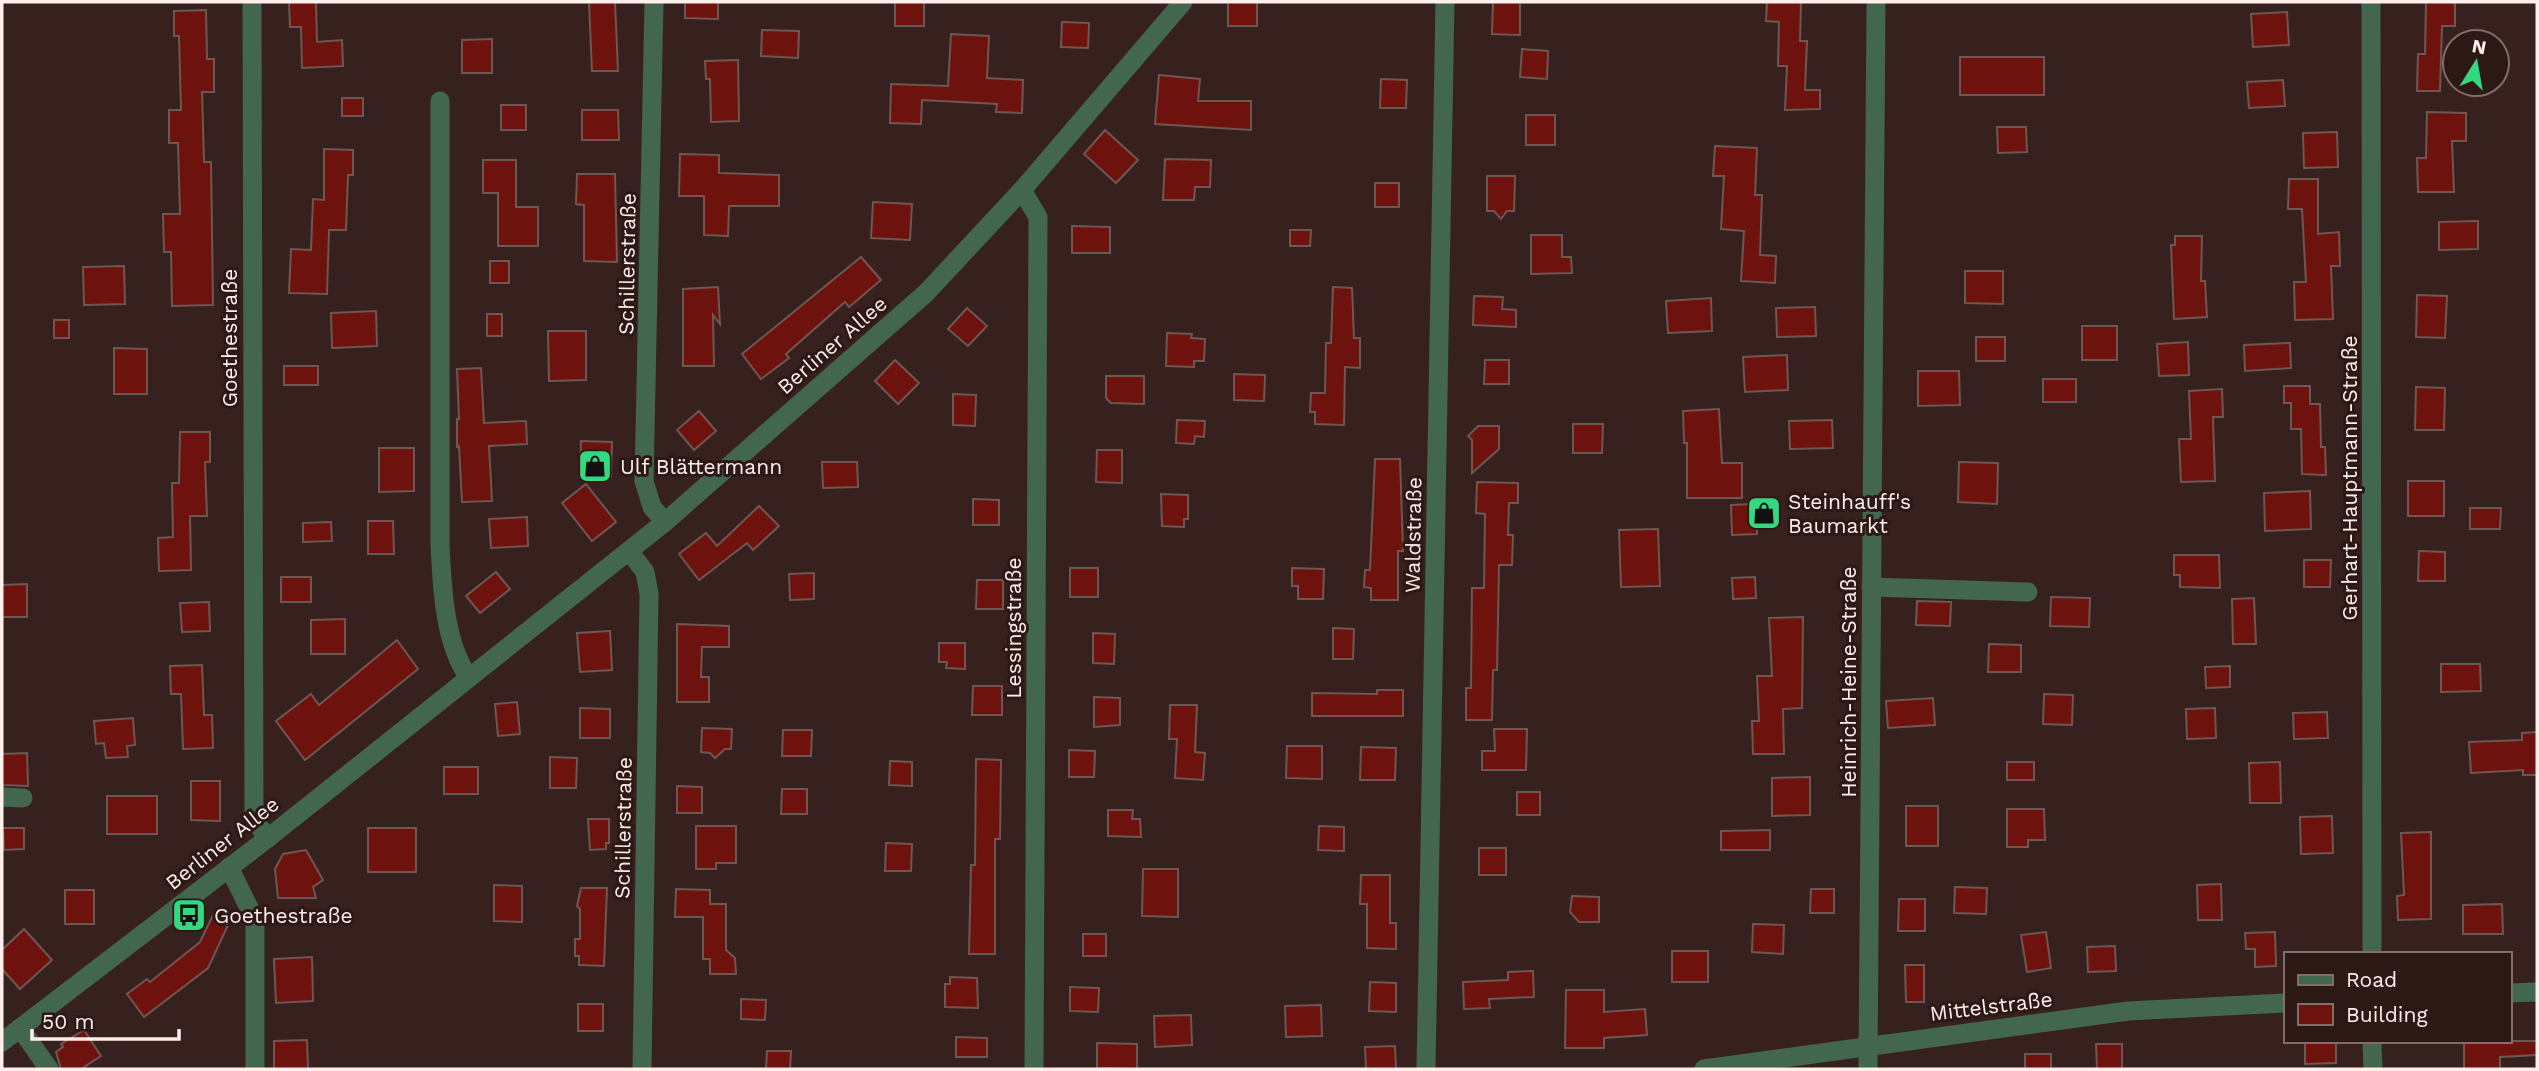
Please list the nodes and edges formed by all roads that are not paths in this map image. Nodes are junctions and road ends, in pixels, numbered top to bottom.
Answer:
1 (253, 2) edge
2 (654, 2) edge
3 (1183, 2) edge
4 (1444, 2) edge
5 (1876, 2) edge
6 (2371, 2) edge
7 (440, 101) dead end
8 (1022, 190) junction
9 (665, 522) junction
10 (629, 551) junction
11 (1871, 587) junction
12 (2028, 593) dead end
13 (469, 678) junction
14 (2, 797) edge
15 (23, 798) dead end
16 (268, 838) junction
17 (229, 867) junction
18 (2372, 952) edge
19 (2537, 992) edge
20 (2511, 993) edge
21 (2284, 1003) edge
22 (20, 1028) junction
23 (2, 1042) edge
24 (2372, 1043) edge
25 (1868, 1046) junction
26 (49, 1069) edge
27 (255, 1069) edge
28 (642, 1069) edge
29 (1034, 1069) edge
30 (1426, 1069) edge
31 (1704, 1069) edge
32 (1868, 1069) edge
33 (2373, 1069) edge

1 - 16 street, Goethestraße
2 - 9 street, Schillerstraße
3 - 8 street, Berliner Allee
4 - 30 street, Waldstraße
5 - 11 street, Heinrich-Heine-Straße
6 - 18 street, Gerhart-Hauptmann-Straße
7 - 13 street
8 - 9 street, Berliner Allee
8 - 29 street, Lessingstraße
9 - 10 street, Berliner Allee
10 - 13 street, Berliner Allee
10 - 28 street, Schillerstraße
11 - 12 street
11 - 25 street, Heinrich-Heine-Straße
13 - 16 street, Berliner Allee
14 - 15 street
16 - 17 street, Berliner Allee
17 - 22 street, Berliner Allee
17 - 27 street
19 - 20 street
21 - 25 street, Mittelstraße
22 - 23 street, Berliner Allee
22 - 26 street
24 - 33 street
25 - 31 street, Mittelstraße
25 - 32 street, Heinrich-Heine-Straße

